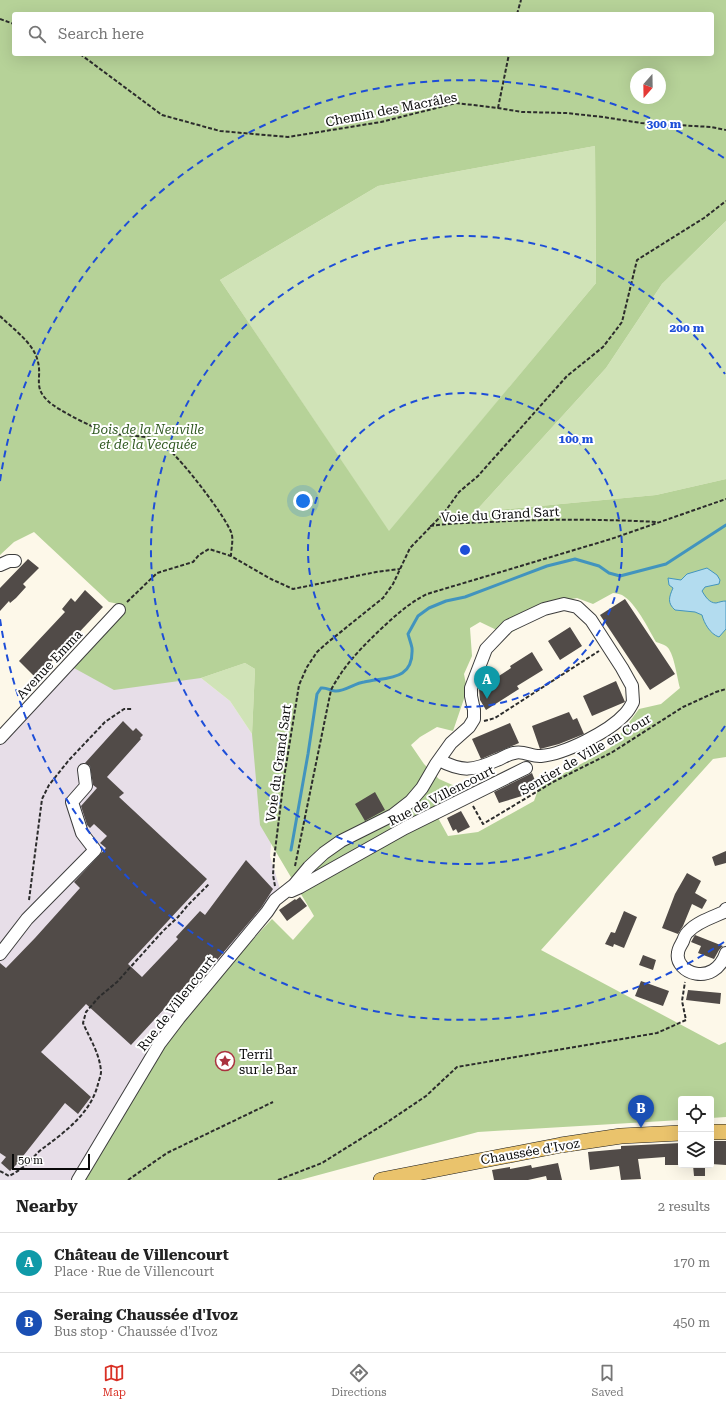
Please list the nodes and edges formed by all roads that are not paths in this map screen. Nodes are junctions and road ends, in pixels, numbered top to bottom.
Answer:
1 (15, 561) dead end
2 (0, 565) edge
3 (119, 610) road end
4 (0, 738) edge
5 (439, 760) junction
6 (526, 768) dead end
7 (84, 770) dead end
8 (282, 895) junction
9 (725, 913) edge
10 (726, 953) edge
11 (0, 954) edge
12 (714, 1132) edge
13 (726, 1132) edge
14 (678, 1133) edge
15 (78, 1180) edge
16 (382, 1180) edge

1 - 2 street
3 - 4 street, Avenue Emma
5 - 5 street, Rue de Villencourt
5 - 8 street, Rue de Villencourt
6 - 8 street, Rue de Villencourt
7 - 11 street
8 - 15 street, Rue de Villencourt
9 - 10 street
12 - 13 main road
14 - 16 main road, Chaussée d'Ivoz

